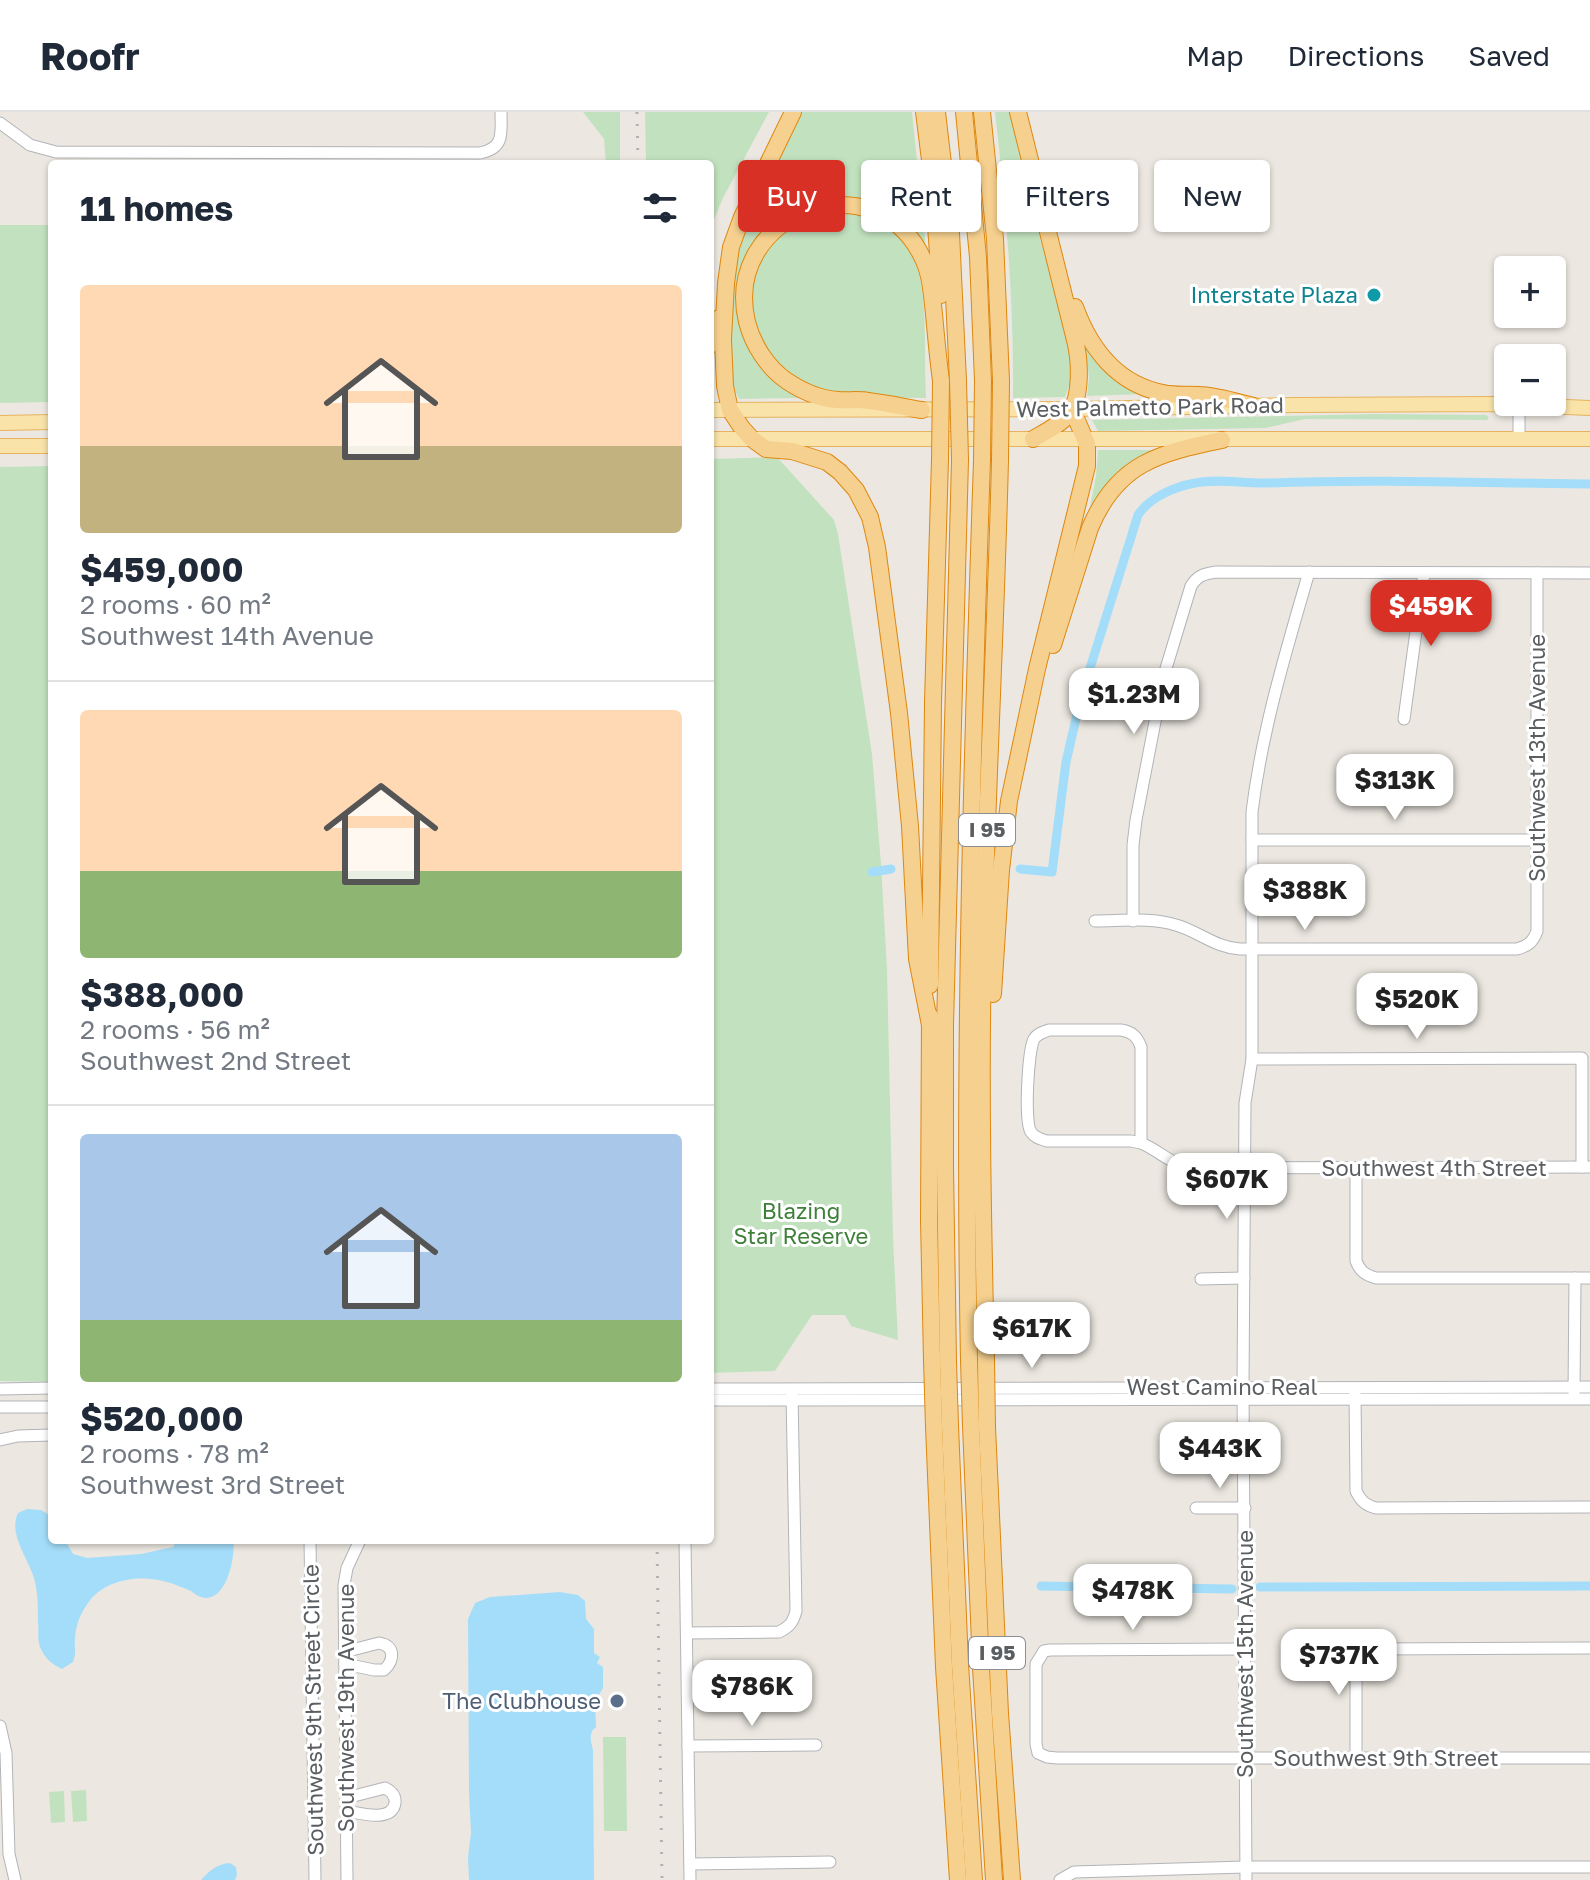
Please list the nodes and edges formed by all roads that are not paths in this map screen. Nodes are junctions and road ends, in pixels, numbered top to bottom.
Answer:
1 (501, 112) edge
2 (793, 112) edge
3 (924, 112) edge
4 (937, 112) edge
5 (964, 112) edge
6 (982, 112) edge
7 (1018, 112) edge
8 (0, 123) edge
9 (282, 158) edge
10 (1029, 160) edge
11 (1047, 232) edge
12 (1050, 232) edge
13 (938, 249) junction
14 (726, 283) junction
15 (714, 330) edge
16 (958, 358) junction
17 (941, 381) junction
18 (991, 381) junction
19 (1494, 404) edge
20 (1254, 406) junction
21 (1566, 407) edge
22 (1590, 408) edge
23 (1072, 409) junction
24 (714, 410) edge
25 (730, 410) junction
26 (922, 410) junction
27 (1519, 416) edge
28 (48, 422) edge
29 (0, 423) edge
30 (1086, 438) junction
31 (714, 439) edge
32 (752, 439) junction
33 (1033, 439) junction
34 (1519, 439) junction
35 (1590, 439) edge
36 (1222, 440) junction
37 (0, 446) edge
38 (48, 446) edge
39 (1309, 572) junction
40 (1424, 573) junction
41 (1537, 573) junction
42 (1590, 573) edge
43 (1028, 710) junction
44 (1404, 719) dead end
45 (1252, 840) junction
46 (1537, 840) junction
47 (1095, 921) dead end
48 (1133, 921) junction
49 (1252, 949) junction
50 (930, 1025) junction
51 (1252, 1059) junction
52 (1141, 1143) junction
53 (1586, 1167) edge
54 (1244, 1168) junction
55 (1356, 1168) junction
56 (984, 1199) junction
57 (1244, 1278) junction
58 (1575, 1278) junction
59 (1590, 1278) edge
60 (1201, 1279) dead end
61 (940, 1360) junction
62 (977, 1360) junction
63 (1574, 1386) junction
64 (1243, 1387) junction
65 (1355, 1387) junction
66 (1590, 1387) edge
67 (48, 1388) edge
68 (0, 1389) edge
69 (714, 1389) edge
70 (792, 1394) junction
71 (1574, 1399) junction
72 (1590, 1399) edge
73 (714, 1400) edge
74 (1244, 1400) junction
75 (1355, 1400) junction
76 (0, 1407) edge
77 (48, 1407) edge
78 (979, 1426) junction
79 (942, 1427) junction
80 (48, 1435) edge
81 (0, 1440) edge
82 (1590, 1507) edge
83 (1196, 1508) dead end
84 (1245, 1508) junction
85 (310, 1544) edge
86 (358, 1544) edge
87 (685, 1544) edge
88 (687, 1633) junction
89 (1590, 1648) edge
90 (1245, 1649) junction
91 (0, 1726) edge
92 (816, 1745) dead end
93 (688, 1746) junction
94 (1245, 1758) junction
95 (1356, 1758) junction
96 (1590, 1758) edge
97 (346, 1798) junction
98 (4, 1801) edge
99 (346, 1811) junction
100 (830, 1862) dead end
101 (690, 1864) junction
102 (1245, 1867) junction
103 (1357, 1867) junction
104 (1466, 1867) junction
105 (1590, 1867) edge
106 (15, 1880) edge
107 (315, 1880) edge
108 (347, 1880) edge
109 (690, 1880) edge
110 (958, 1880) edge
111 (974, 1880) edge
112 (994, 1880) edge
113 (1012, 1880) edge
114 (1060, 1880) edge
115 (1246, 1880) edge
116 (1358, 1880) edge
117 (1468, 1880) edge

1 - 9 street
2 - 14 highway
3 - 13 highway, I 95
4 - 16 highway
5 - 18 highway
6 - 18 highway, I 95
7 - 10 highway
8 - 9 street
11 - 23 highway
12 - 20 highway
13 - 16 highway
13 - 17 highway, I 95
14 - 15 highway
14 - 25 highway
16 - 61 highway, bridge
17 - 26 highway
17 - 50 highway, I 95, bridge
18 - 56 highway, I 95, bridge
18 - 62 highway, bridge
19 - 20 main road, West Palmetto Park Road
20 - 23 main road, West Palmetto Park Road
21 - 22 main road, West Palmetto Park Road
23 - 26 main road, West Palmetto Park Road
23 - 30 highway
23 - 33 highway
24 - 25 main road, West Palmetto Park Road
25 - 26 main road, West Palmetto Park Road
25 - 32 highway
27 - 34 street
28 - 29 main road
30 - 33 main road, West Palmetto Park Road
30 - 36 main road, West Palmetto Park Road
30 - 43 highway
31 - 32 main road, West Palmetto Park Road
32 - 33 main road, West Palmetto Park Road
32 - 50 highway
34 - 35 main road, West Palmetto Park Road
34 - 36 main road, West Palmetto Park Road
36 - 43 highway
37 - 38 main road
39 - 40 street
39 - 45 street, Southwest 15th Avenue
39 - 48 street
40 - 41 street
40 - 44 street
41 - 42 street
41 - 46 street, Southwest 13th Avenue
43 - 56 highway
45 - 46 street
45 - 49 street, Southwest 15th Avenue
46 - 49 street, Southwest 13th Avenue
47 - 48 street
48 - 49 street
49 - 51 street, Southwest 15th Avenue
50 - 61 highway, I 95
51 - 53 street
51 - 54 street, Southwest 15th Avenue
52 - 52 street
52 - 54 street, Southwest 4th Street
53 - 55 street, Southwest 4th Street
54 - 55 street, Southwest 4th Street
54 - 57 street, Southwest 15th Avenue
55 - 58 street
56 - 62 highway, I 95
57 - 60 street
57 - 64 street, Southwest 15th Avenue
58 - 59 street
58 - 63 street
61 - 79 highway, I 95, bridge
62 - 78 highway, I 95, bridge
63 - 65 street, West Camino Real
63 - 66 street, West Camino Real
63 - 71 street
64 - 65 street, West Camino Real
64 - 70 street, West Camino Real
64 - 74 street, Southwest 15th Avenue
65 - 75 street
67 - 68 street
69 - 70 street, West Camino Real
70 - 73 street, West Camino Real
70 - 74 street, West Camino Real
70 - 88 street
71 - 72 street, West Camino Real
71 - 75 street, West Camino Real
74 - 75 street, West Camino Real
74 - 84 street, Southwest 15th Avenue
75 - 82 street
76 - 77 street
78 - 112 highway
78 - 113 highway, I 95
79 - 110 highway, I 95
79 - 111 highway
80 - 81 street
83 - 84 street
84 - 90 street, Southwest 15th Avenue
85 - 107 street, Southwest 9th Street Circle
86 - 97 street, Southwest 19th Avenue
87 - 88 street
88 - 93 street
89 - 95 street
90 - 94 street, Southwest 15th Avenue
90 - 94 street, Southwest 9th Street
91 - 98 street
92 - 93 street
93 - 101 street
94 - 95 street, Southwest 9th Street
94 - 102 street, Southwest 15th Avenue
95 - 96 street, Southwest 9th Street
97 - 99 street, Southwest 19th Avenue
97 - 99 street
98 - 106 street
99 - 108 street, Southwest 19th Avenue
100 - 101 street
101 - 109 street
102 - 103 street
102 - 114 street
102 - 115 street, Southwest 15th Avenue
103 - 104 street
103 - 116 street
104 - 105 street
104 - 117 street

